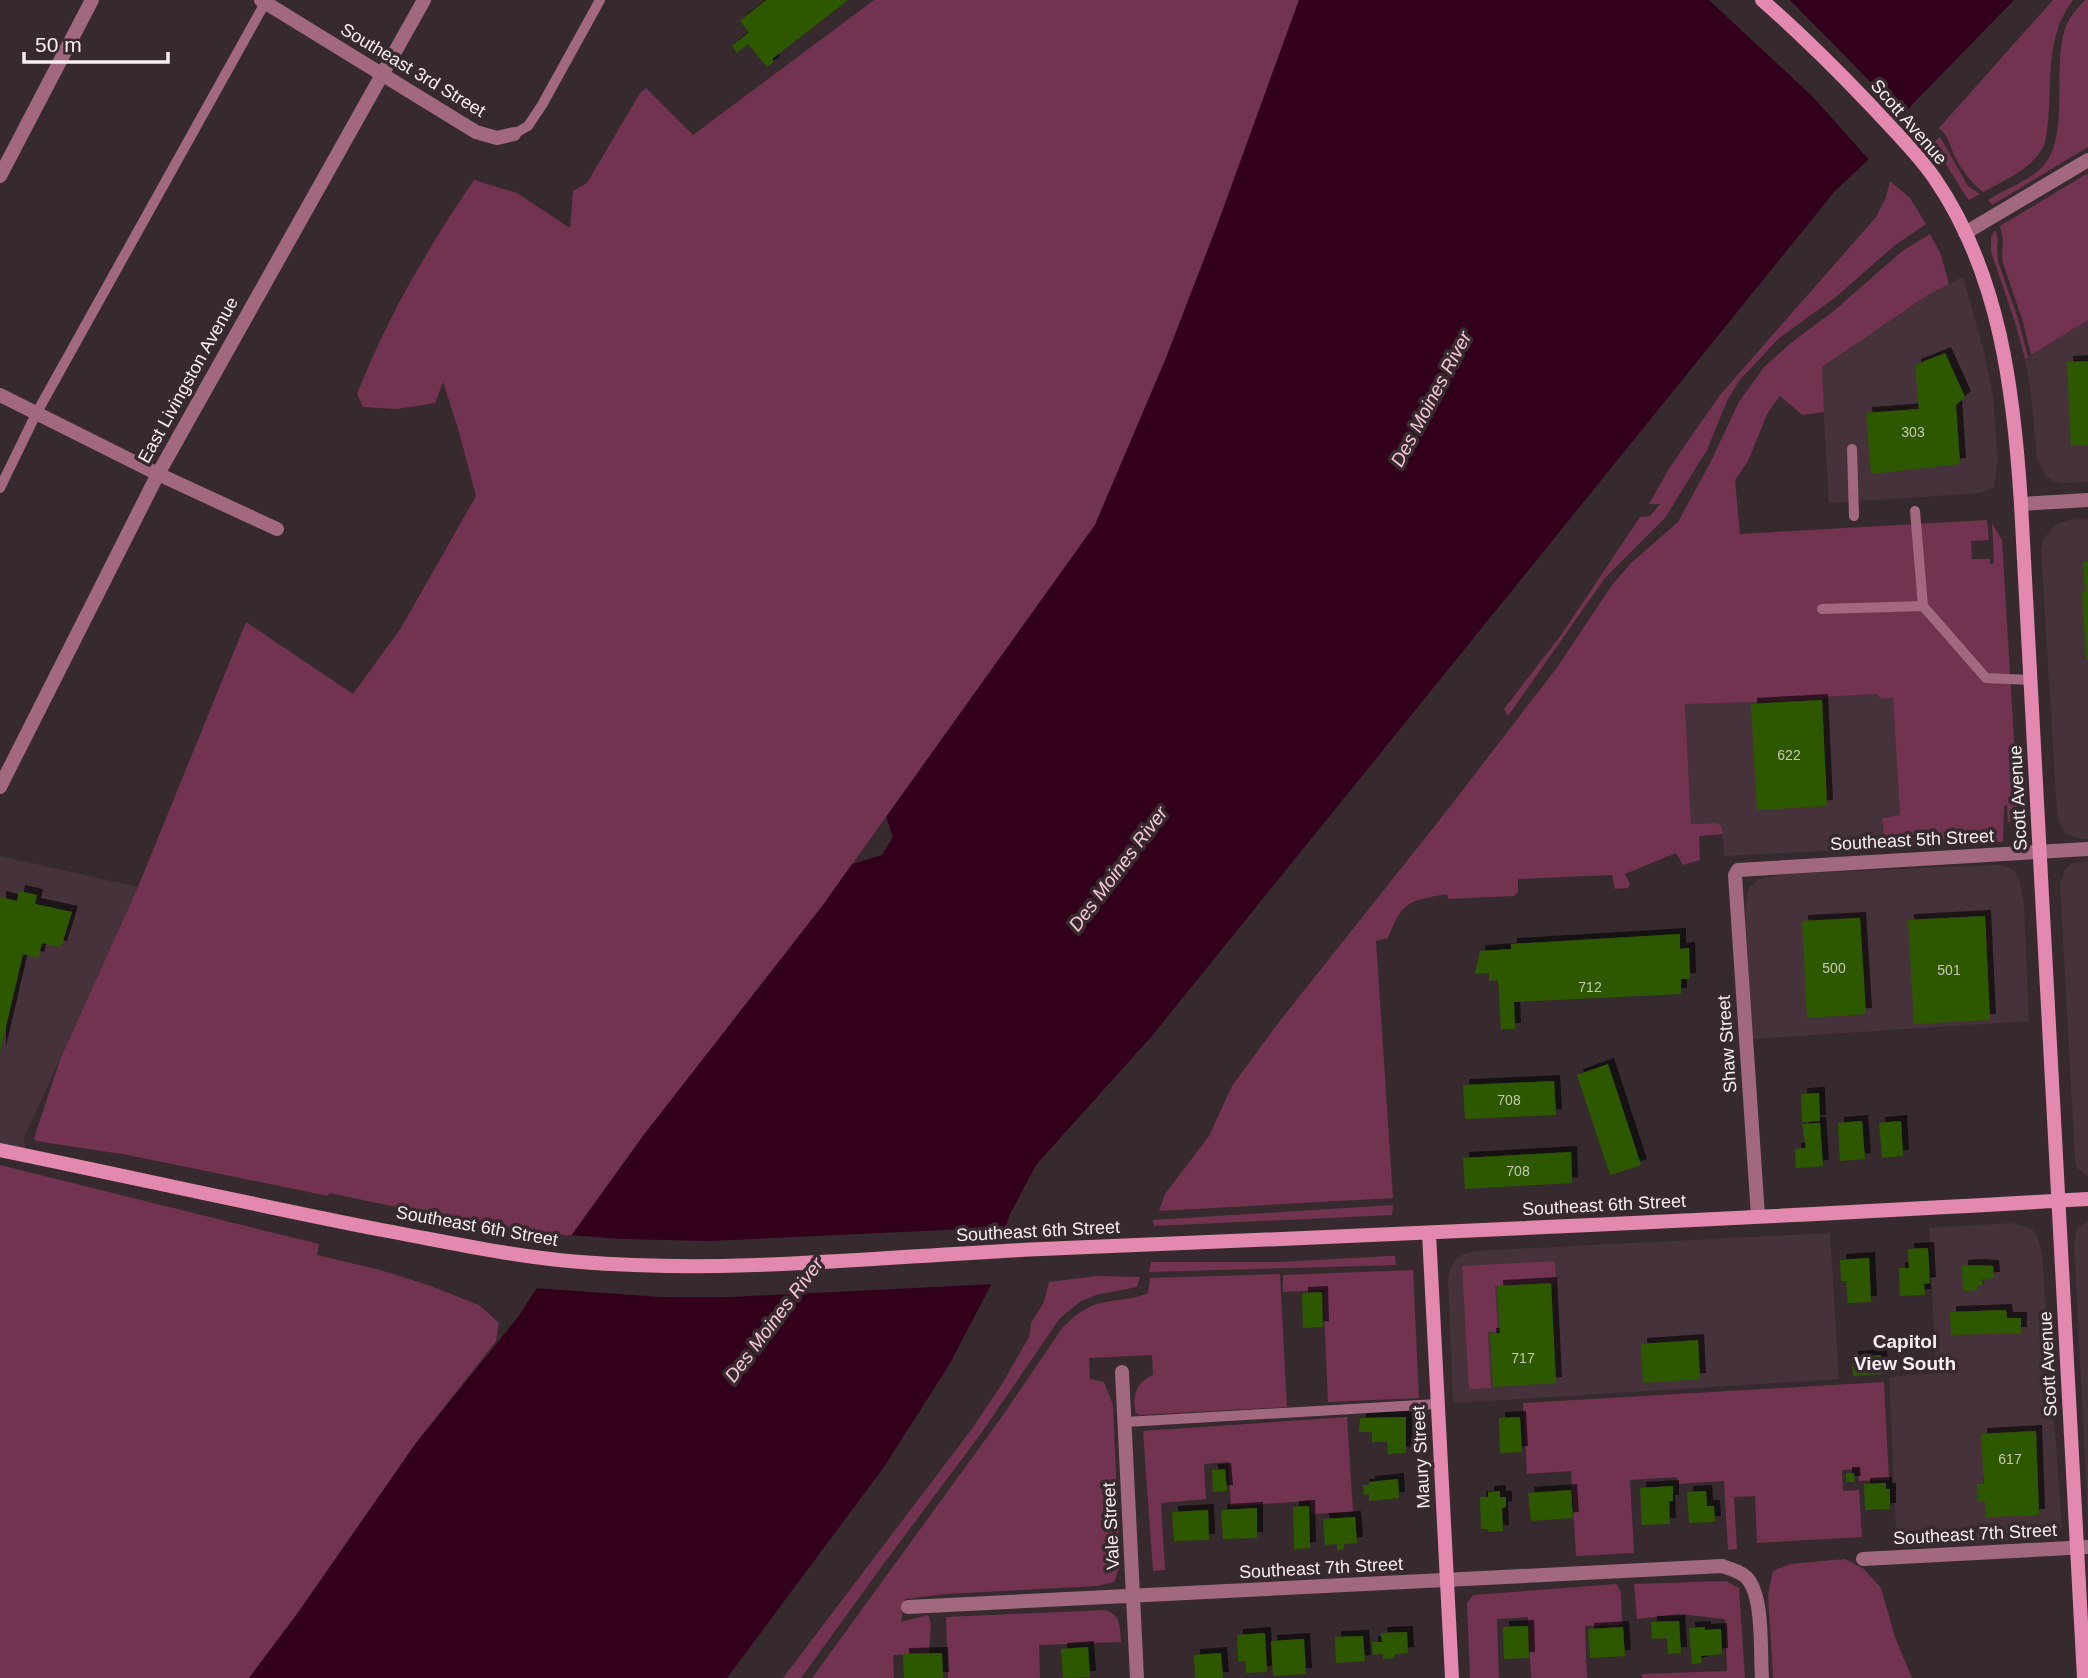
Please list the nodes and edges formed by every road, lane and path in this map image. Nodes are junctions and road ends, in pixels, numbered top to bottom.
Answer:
1 (93, 0) edge
2 (424, 0) edge
3 (600, 0) edge
4 (1762, 0) edge
5 (263, 1) edge
6 (382, 74) junction
7 (514, 134) joint
8 (2088, 160) edge
9 (0, 176) edge
10 (1965, 233) junction
11 (0, 396) edge
12 (36, 414) junction
13 (1852, 449) dead end
14 (158, 474) junction
15 (0, 488) edge
16 (2088, 500) edge
17 (2021, 504) junction
18 (1915, 512) dead end
19 (1854, 516) dead end
20 (277, 529) dead end
21 (1923, 606) junction
22 (1822, 609) dead end
23 (2031, 680) junction
24 (0, 787) edge
25 (2088, 849) edge
26 (2041, 852) junction
27 (1738, 870) joint
28 (0, 1150) edge
29 (2088, 1199) edge
30 (2058, 1200) junction
31 (1758, 1216) junction
32 (1429, 1233) junction
33 (1122, 1372) dead end
34 (1437, 1404) junction
35 (1125, 1422) junction
36 (2082, 1548) edge
37 (1863, 1559) dead end
38 (1447, 1581) junction
39 (1134, 1596) junction
40 (908, 1607) dead end
41 (1137, 1678) edge
42 (1452, 1678) edge
43 (1762, 1678) edge
44 (2084, 1678) edge

1 - 9 street
2 - 6 street, East Livingston Avenue
3 - 7 lane
4 - 10 main road, Scott Avenue
5 - 6 street, Southeast 3rd Street
5 - 12 lane
6 - 7 street, Southeast 3rd Street
6 - 14 street, East Livingston Avenue
8 - 10 street
10 - 17 main road, Scott Avenue
11 - 12 street
12 - 14 street
12 - 15 lane
13 - 19 lane
14 - 20 street
14 - 24 street, East Livingston Avenue
16 - 17 street
17 - 23 main road, Scott Avenue
18 - 21 lane
21 - 22 lane
21 - 23 lane
23 - 26 main road, Scott Avenue
25 - 26 street, Southeast 5th Street
26 - 27 street, Southeast 5th Street
26 - 30 main road, Scott Avenue
27 - 31 street, Shaw Street
28 - 32 main road, Southeast 6th Street
29 - 30 main road, Southeast 6th Street
30 - 31 main road, Southeast 6th Street
30 - 36 main road, Scott Avenue
31 - 32 main road, Southeast 6th Street
32 - 34 main road, Maury Street
33 - 35 street, Vale Street
34 - 35 lane
34 - 38 main road, Maury Street
35 - 39 street, Vale Street
36 - 37 street, Southeast 7th Street
36 - 44 main road, Scott Avenue
38 - 39 street, Southeast 7th Street
38 - 42 main road, Maury Street
38 - 43 street, Southeast 7th Street
39 - 40 street, Southeast 7th Street
39 - 41 street, Vale Street

